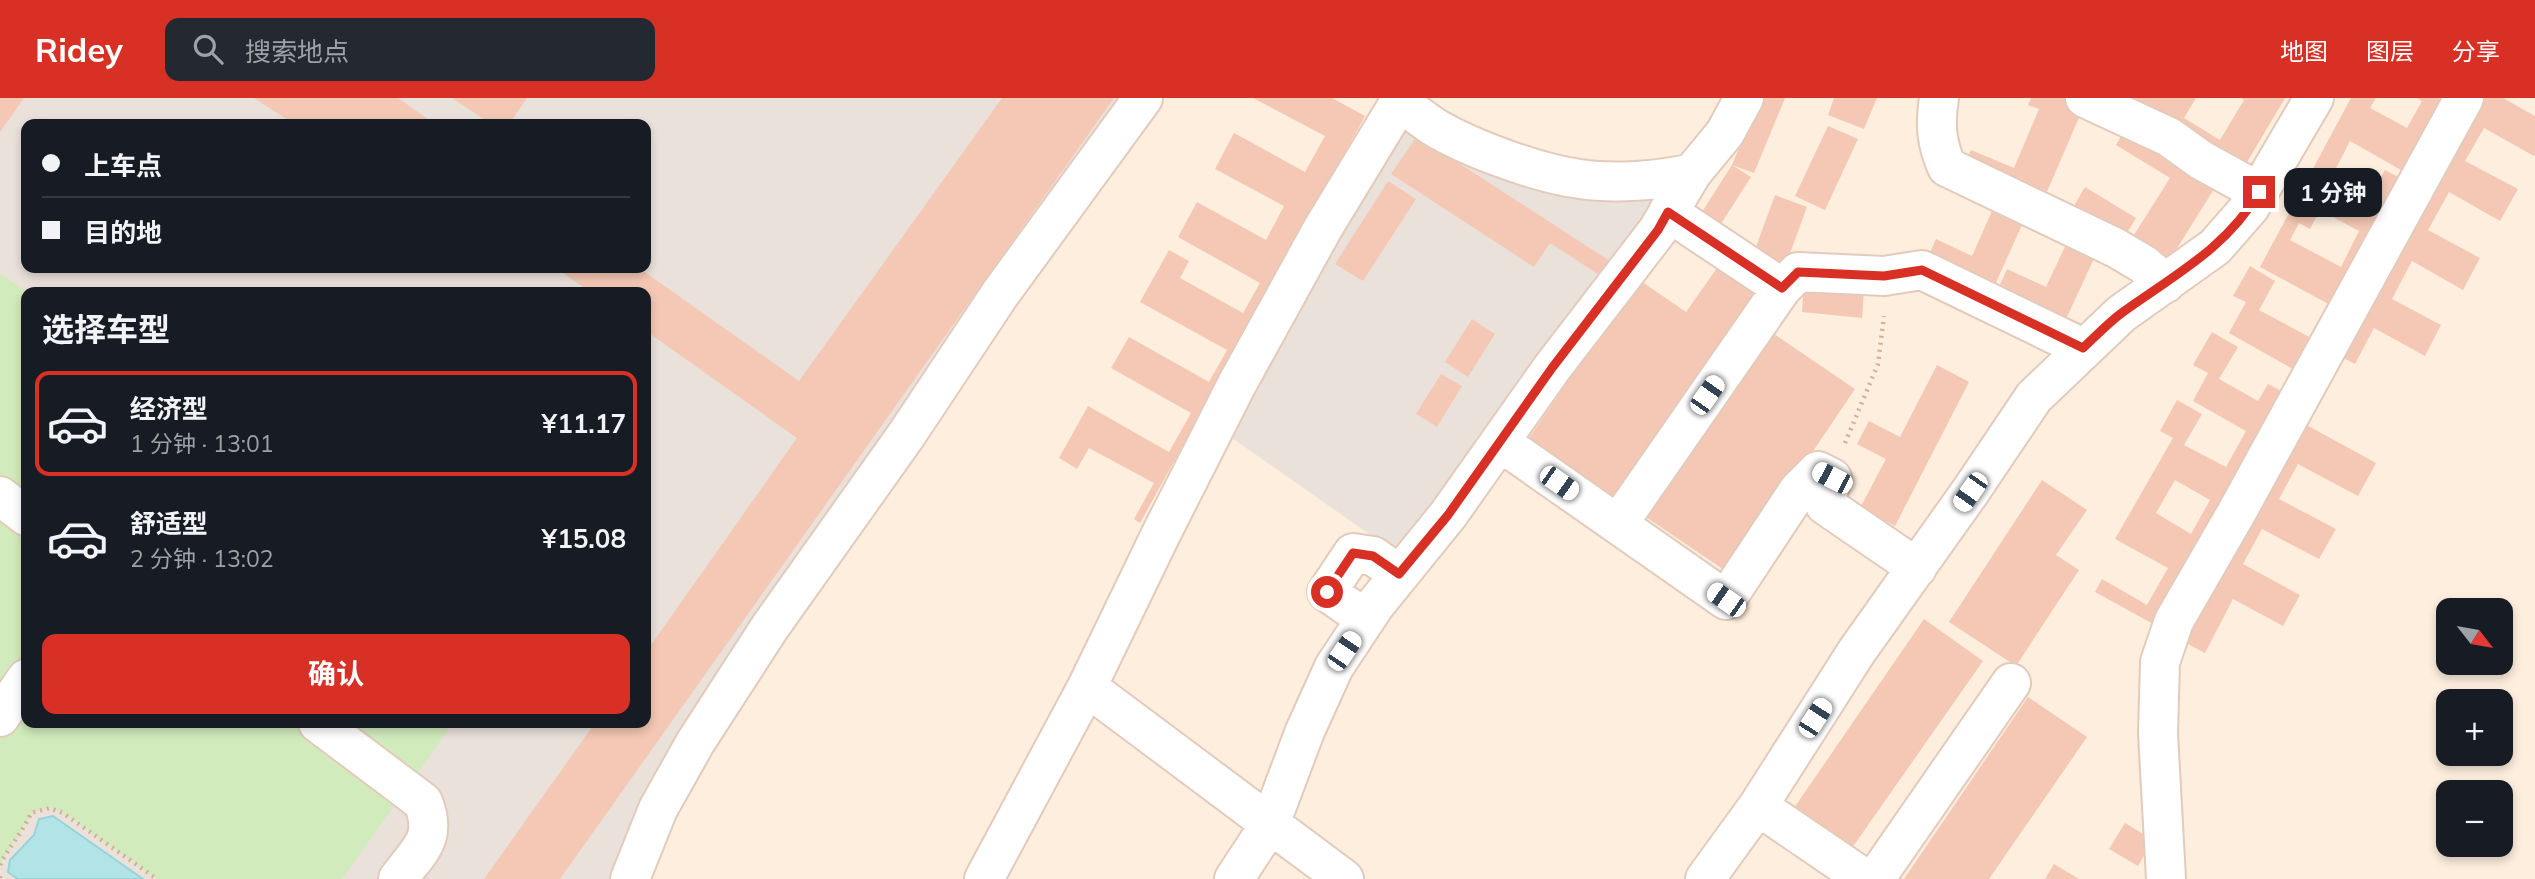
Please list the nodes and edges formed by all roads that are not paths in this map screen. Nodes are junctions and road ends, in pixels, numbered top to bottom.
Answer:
1 (1143, 98) edge
2 (1744, 98) edge
3 (1939, 98) edge
4 (2085, 98) edge
5 (2464, 98) edge
6 (1400, 100) edge
7 (2306, 101) edge
8 (1692, 173) junction
9 (2259, 192) junction
10 (1668, 212) junction
11 (2166, 283) junction
12 (1782, 288) junction
13 (2083, 348) junction
14 (1500, 442) junction
15 (0, 496) edge
16 (21, 512) edge
17 (1618, 524) junction
18 (1917, 568) junction
19 (1399, 574) junction
20 (1366, 619) junction
21 (2011, 683) dead end
22 (21, 686) edge
23 (1087, 687) junction
24 (0, 717) edge
25 (325, 728) edge
26 (1758, 806) junction
27 (1270, 824) junction
28 (398, 879) edge
29 (630, 879) edge
30 (984, 879) edge
31 (1234, 879) edge
32 (1343, 879) edge
33 (1705, 879) edge
34 (1865, 879) edge
35 (1875, 879) edge
36 (2166, 879) edge

1 - 29 street
2 - 8 street
3 - 11 street
4 - 9 street
5 - 36 street
6 - 8 street
6 - 23 street
7 - 9 street
8 - 10 street
9 - 11 street
10 - 12 street
10 - 14 street
11 - 13 street
12 - 13 street
12 - 17 street
13 - 18 street
14 - 17 street
14 - 19 street
15 - 16 street
17 - 18 street
18 - 26 street
19 - 20 street
19 - 20 street
20 - 27 street
21 - 35 street
22 - 24 street
23 - 27 street
23 - 30 street
25 - 28 street
26 - 33 street
26 - 34 street
27 - 31 street
27 - 32 street

